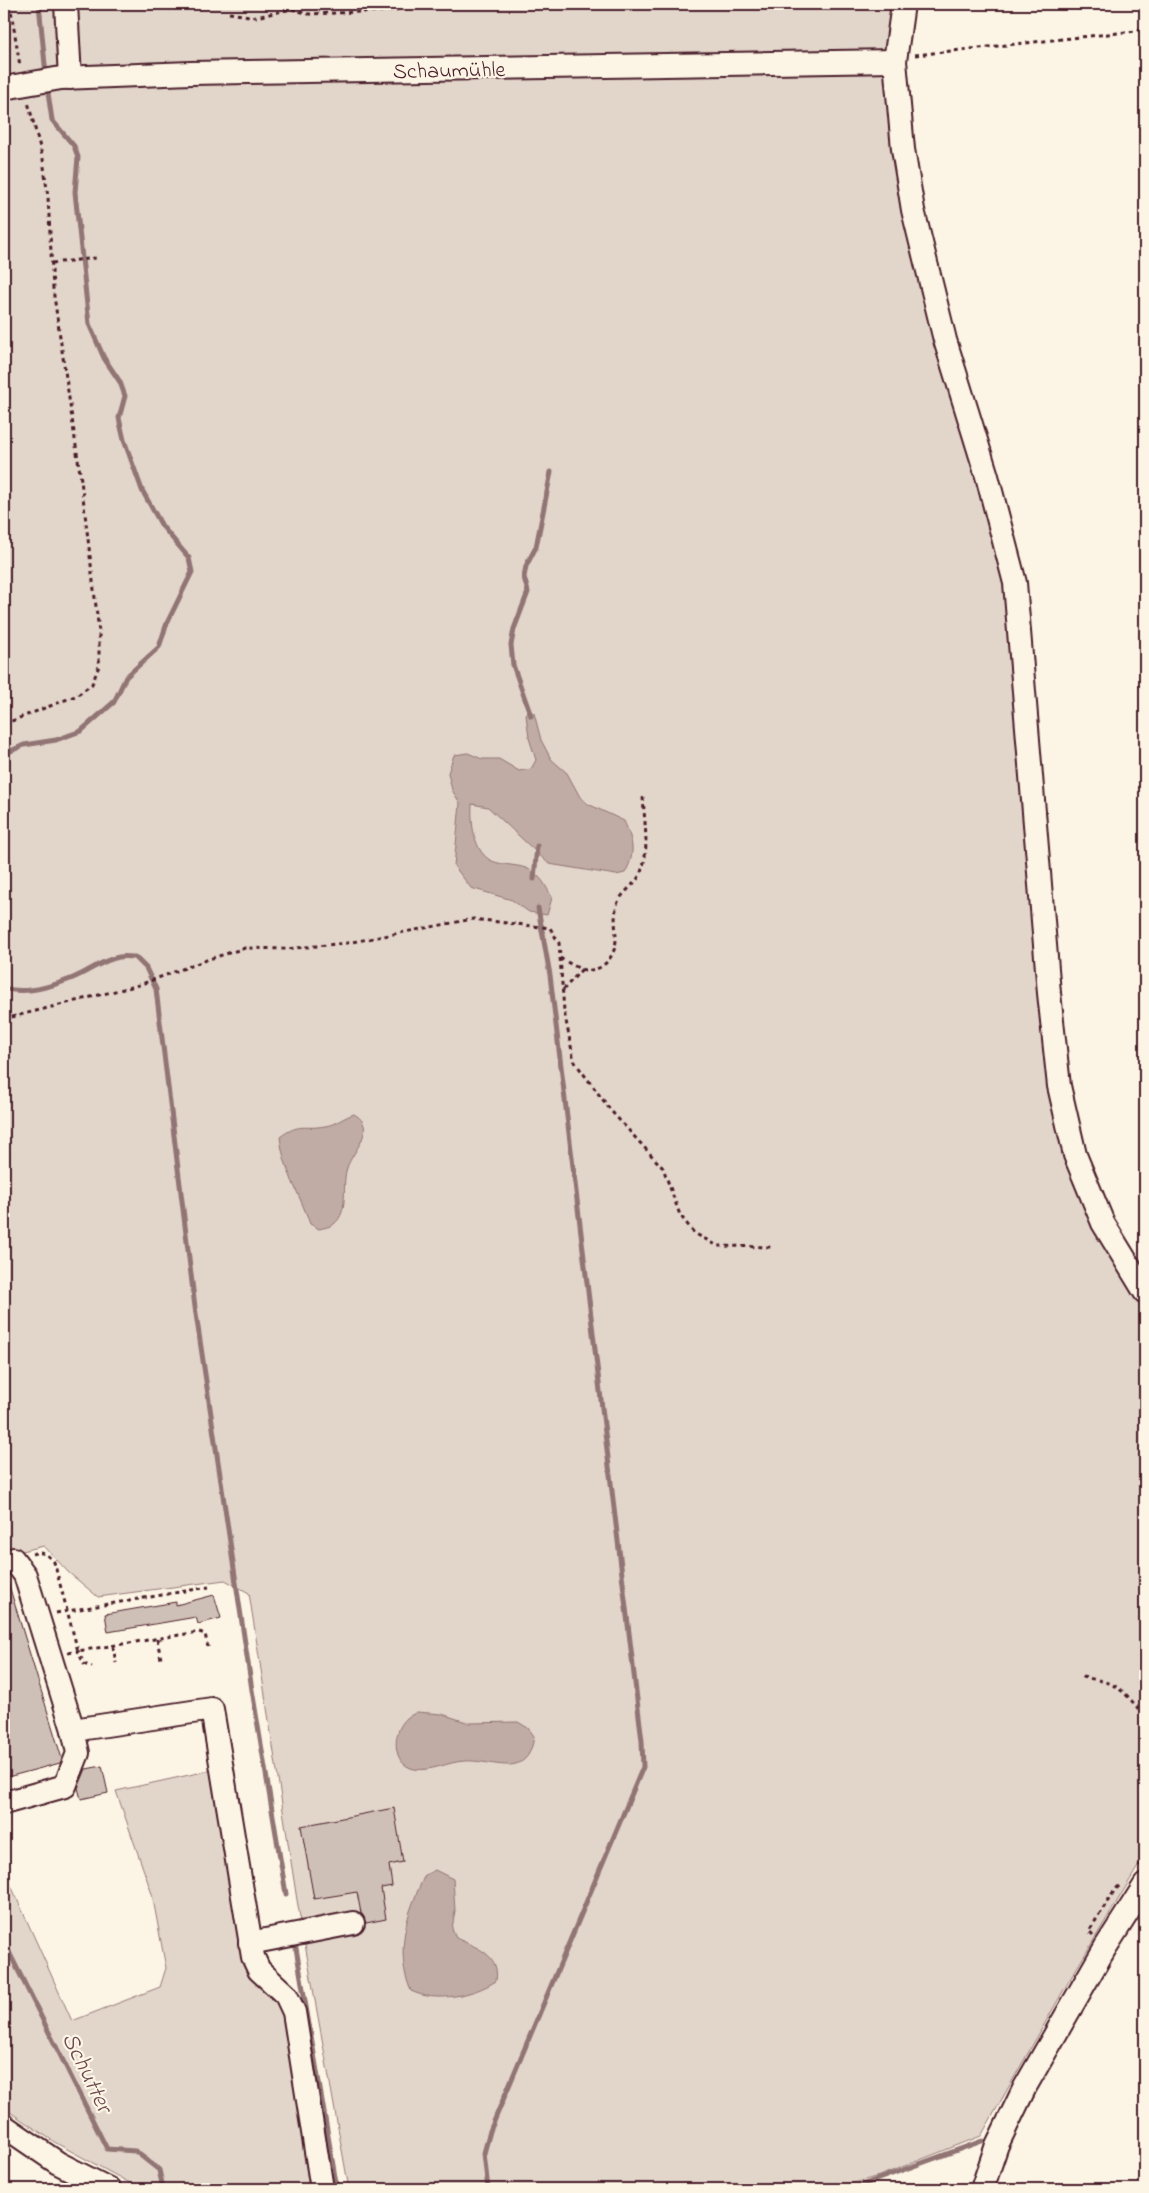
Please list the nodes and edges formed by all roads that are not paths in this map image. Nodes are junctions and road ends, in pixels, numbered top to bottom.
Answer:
1 (66, 4) edge
2 (903, 4) edge
3 (895, 61) junction
4 (66, 78) junction
5 (19, 85) edge
6 (1145, 1292) edge
7 (13, 1559) road end
8 (73, 1730) junction
9 (4, 1803) edge
10 (1145, 1885) edge
11 (354, 1923) dead end
12 (250, 1943) junction
13 (4, 2126) edge
14 (109, 2189) edge
15 (322, 2189) edge
16 (982, 2189) edge

1 - 4 street
2 - 3 street
3 - 4 street, Schaumühle
3 - 6 street
4 - 5 street, Schaumühle
7 - 8 street
8 - 9 street
8 - 12 street
10 - 16 street
11 - 12 street
12 - 15 street
13 - 14 street

